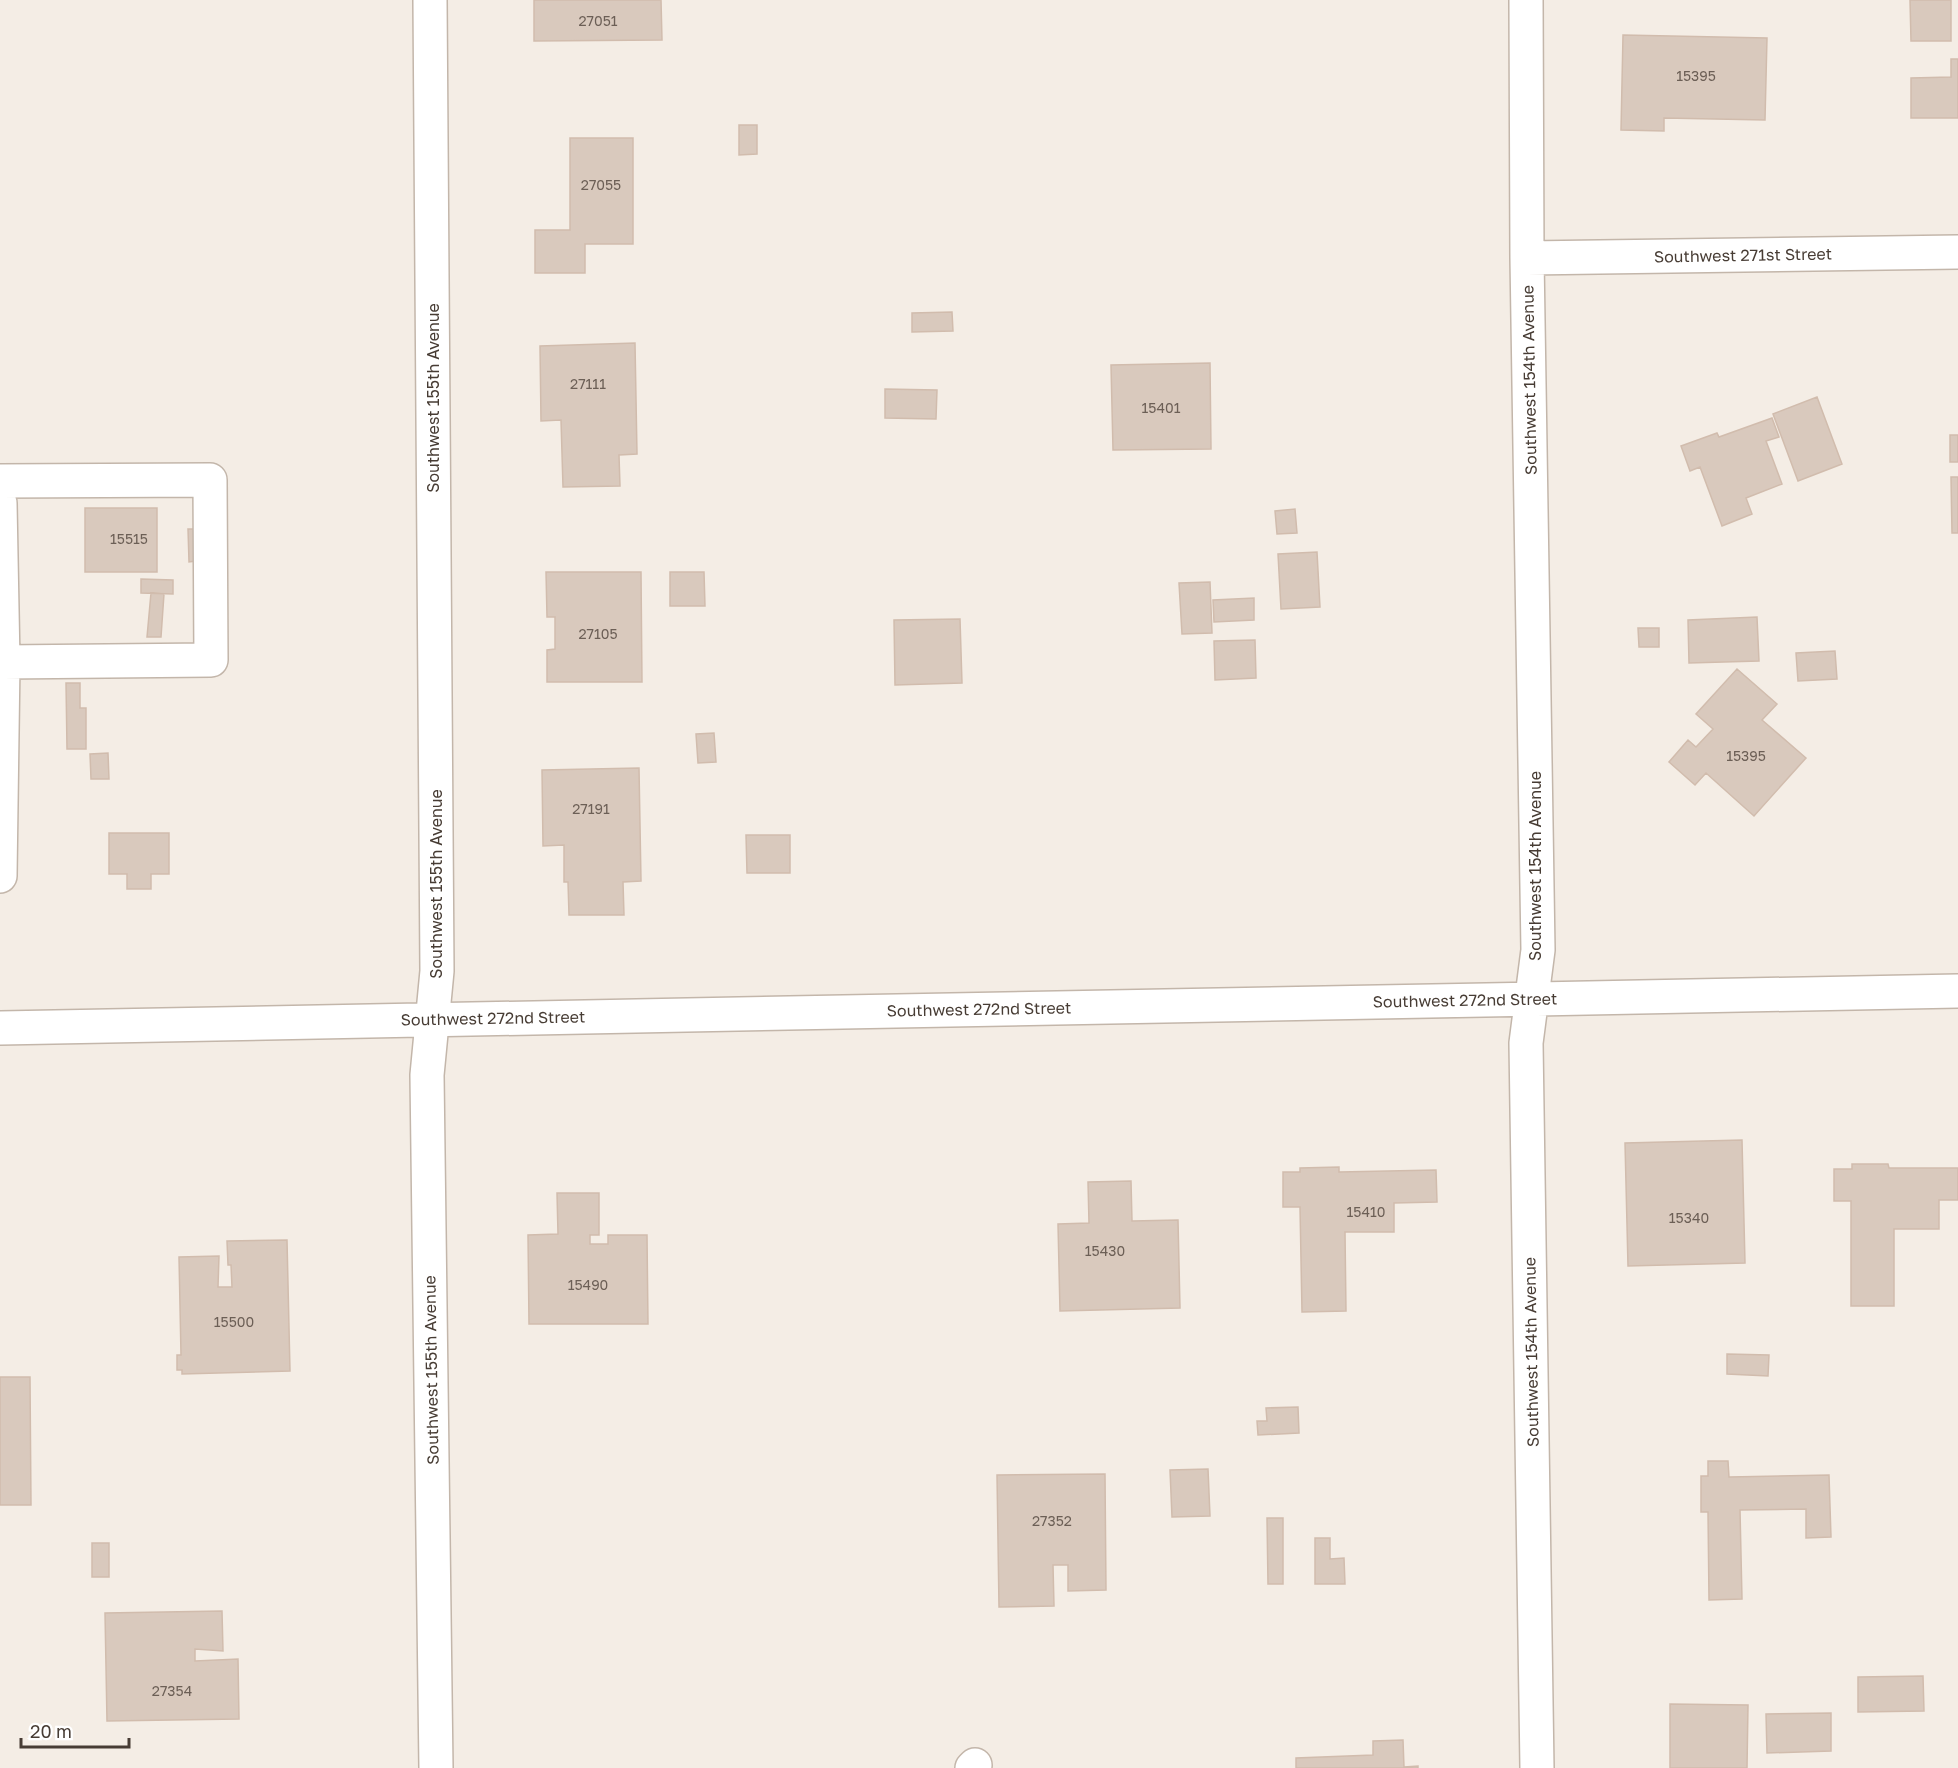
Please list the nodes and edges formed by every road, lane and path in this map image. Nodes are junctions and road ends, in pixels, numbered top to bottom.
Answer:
1 (430, 0) edge
2 (1526, 0) edge
3 (1958, 252) edge
4 (1527, 258) junction
5 (0, 482) edge
6 (0, 503) edge
7 (3, 662) junction
8 (0, 876) edge
9 (1958, 991) edge
10 (1531, 999) junction
11 (432, 1020) junction
12 (0, 1028) edge
13 (436, 1768) edge
14 (1537, 1768) edge

1 - 11 street, Southwest 155th Avenue
2 - 4 street, Southwest 154th Avenue
3 - 4 street, Southwest 271st Street
4 - 10 street, Southwest 154th Avenue
5 - 7 street
6 - 7 street
7 - 8 street
9 - 10 street, Southwest 272nd Street
10 - 11 street, Southwest 272nd Street
10 - 14 street, Southwest 154th Avenue
11 - 12 street, Southwest 272nd Street
11 - 13 street, Southwest 155th Avenue

